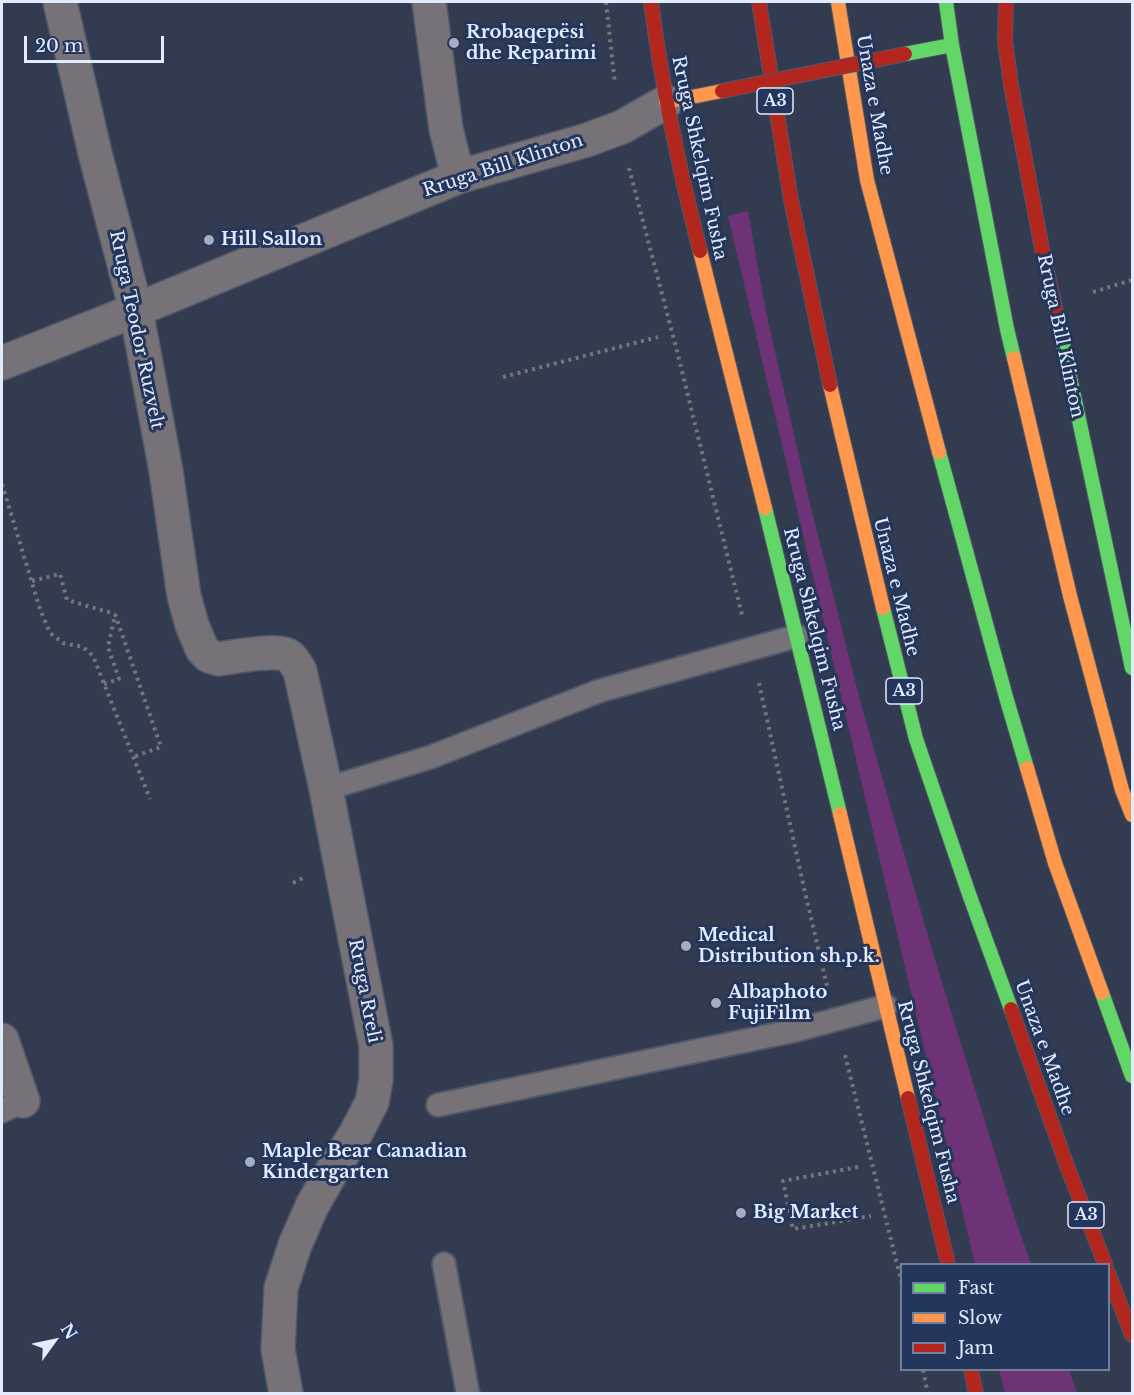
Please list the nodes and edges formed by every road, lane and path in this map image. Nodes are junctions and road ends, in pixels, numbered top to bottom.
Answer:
1 (60, 2) edge
2 (429, 2) edge
3 (651, 2) edge
4 (759, 2) edge
5 (838, 2) edge
6 (946, 2) edge
7 (1006, 2) edge
8 (952, 45) junction
9 (666, 102) junction
10 (458, 177) junction
11 (1132, 280) edge
12 (1085, 294) dead end
13 (136, 310) junction
14 (658, 337) dead end
15 (2, 363) edge
16 (503, 377) dead end
17 (2, 484) edge
18 (32, 581) junction
19 (115, 614) junction
20 (1128, 619) edge
21 (797, 636) junction
22 (209, 656) joint
23 (1132, 668) edge
24 (104, 684) junction
25 (133, 758) junction
26 (326, 789) junction
27 (150, 799) dead end
28 (1132, 815) edge
29 (886, 1006) junction
30 (2, 1040) edge
31 (1132, 1076) edge
32 (438, 1105) dead end
33 (12, 1106) edge
34 (858, 1167) dead end
35 (870, 1216) dead end
36 (948, 1263) edge
37 (1105, 1263) edge
38 (444, 1264) dead end
39 (1110, 1278) edge
40 (1132, 1335) edge
41 (923, 1371) edge
42 (971, 1371) edge
43 (286, 1394) edge
44 (468, 1394) edge
45 (928, 1394) edge
46 (976, 1394) edge

1 - 13 street, Rruga Teodor Ruzvelt
2 - 10 street
3 - 9 main road, Rruga Shkelqim Fusha
4 - 37 main road, Unaza e Madhe / A3
5 - 31 main road, Unaza e Madhe
6 - 8 main road
7 - 20 main road, Rruga Bill Klinton
8 - 9 main road, Rruga Bill Klinton, bridge
8 - 28 main road
9 - 10 street, Rruga Bill Klinton
9 - 21 main road, Rruga Shkelqim Fusha
10 - 13 street, Rruga Bill Klinton
11 - 12 path
13 - 15 street, Rruga Bill Klinton
13 - 22 street, Rruga Teodor Ruzvelt
14 - 16 path
17 - 18 path
18 - 19 path
18 - 24 path
19 - 24 path
19 - 25 path
20 - 23 main road, Rruga Bill Klinton
21 - 26 lane
21 - 29 main road, Rruga Shkelqim Fusha
22 - 26 street, Rruga Rreli
24 - 25 path
25 - 27 path
26 - 43 street, Rruga Rreli
29 - 32 lane
29 - 36 main road, Rruga Shkelqim Fusha
30 - 33 street
34 - 35 path
38 - 44 lane
39 - 40 main road
41 - 45 path
42 - 46 main road

